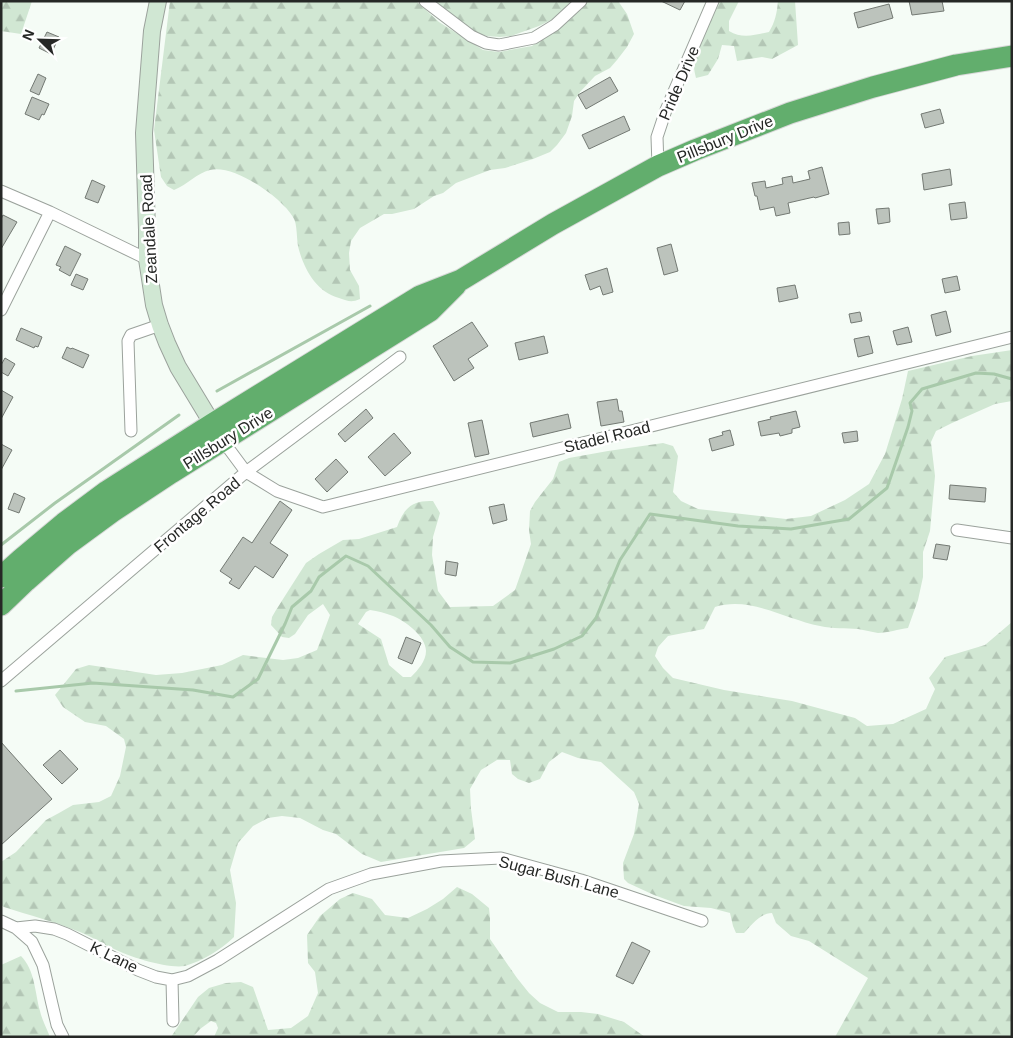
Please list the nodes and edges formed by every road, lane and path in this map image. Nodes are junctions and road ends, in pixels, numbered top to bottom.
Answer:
1 (158, 1) edge
2 (425, 1) edge
3 (581, 1) edge
4 (713, 1) edge
5 (1012, 56) edge
6 (658, 166) junction
7 (1, 191) edge
8 (50, 212) junction
9 (147, 259) junction
10 (1, 310) edge
11 (160, 325) junction
12 (1012, 337) edge
13 (400, 357) dead end
14 (131, 431) dead end
15 (218, 433) junction
16 (246, 472) junction
17 (957, 530) dead end
18 (1012, 538) edge
19 (1, 577) edge
20 (1, 605) edge
21 (1, 681) edge
22 (702, 920) dead end
23 (1, 921) edge
24 (16, 928) junction
25 (172, 980) junction
26 (173, 1021) dead end
27 (63, 1037) edge

1 - 9 main road, Zeandale Road
2 - 3 street
4 - 6 street, Pride Drive
5 - 6 highway, Pillsbury Drive
6 - 15 highway, Pillsbury Drive
7 - 8 street
8 - 9 street
8 - 10 street
9 - 11 main road, Zeandale Road
11 - 14 street
11 - 15 main road, Zeandale Road
12 - 16 street, Stadel Road
13 - 16 street, Frontage Road
15 - 16 street, Stadel Road
15 - 19 highway, Pillsbury Drive
15 - 20 highway, Pillsbury Drive
16 - 21 street, Frontage Road
17 - 18 street
22 - 25 street, Sugar Bush Lane
23 - 24 street
24 - 25 street, K Lane
24 - 27 street
25 - 26 street

